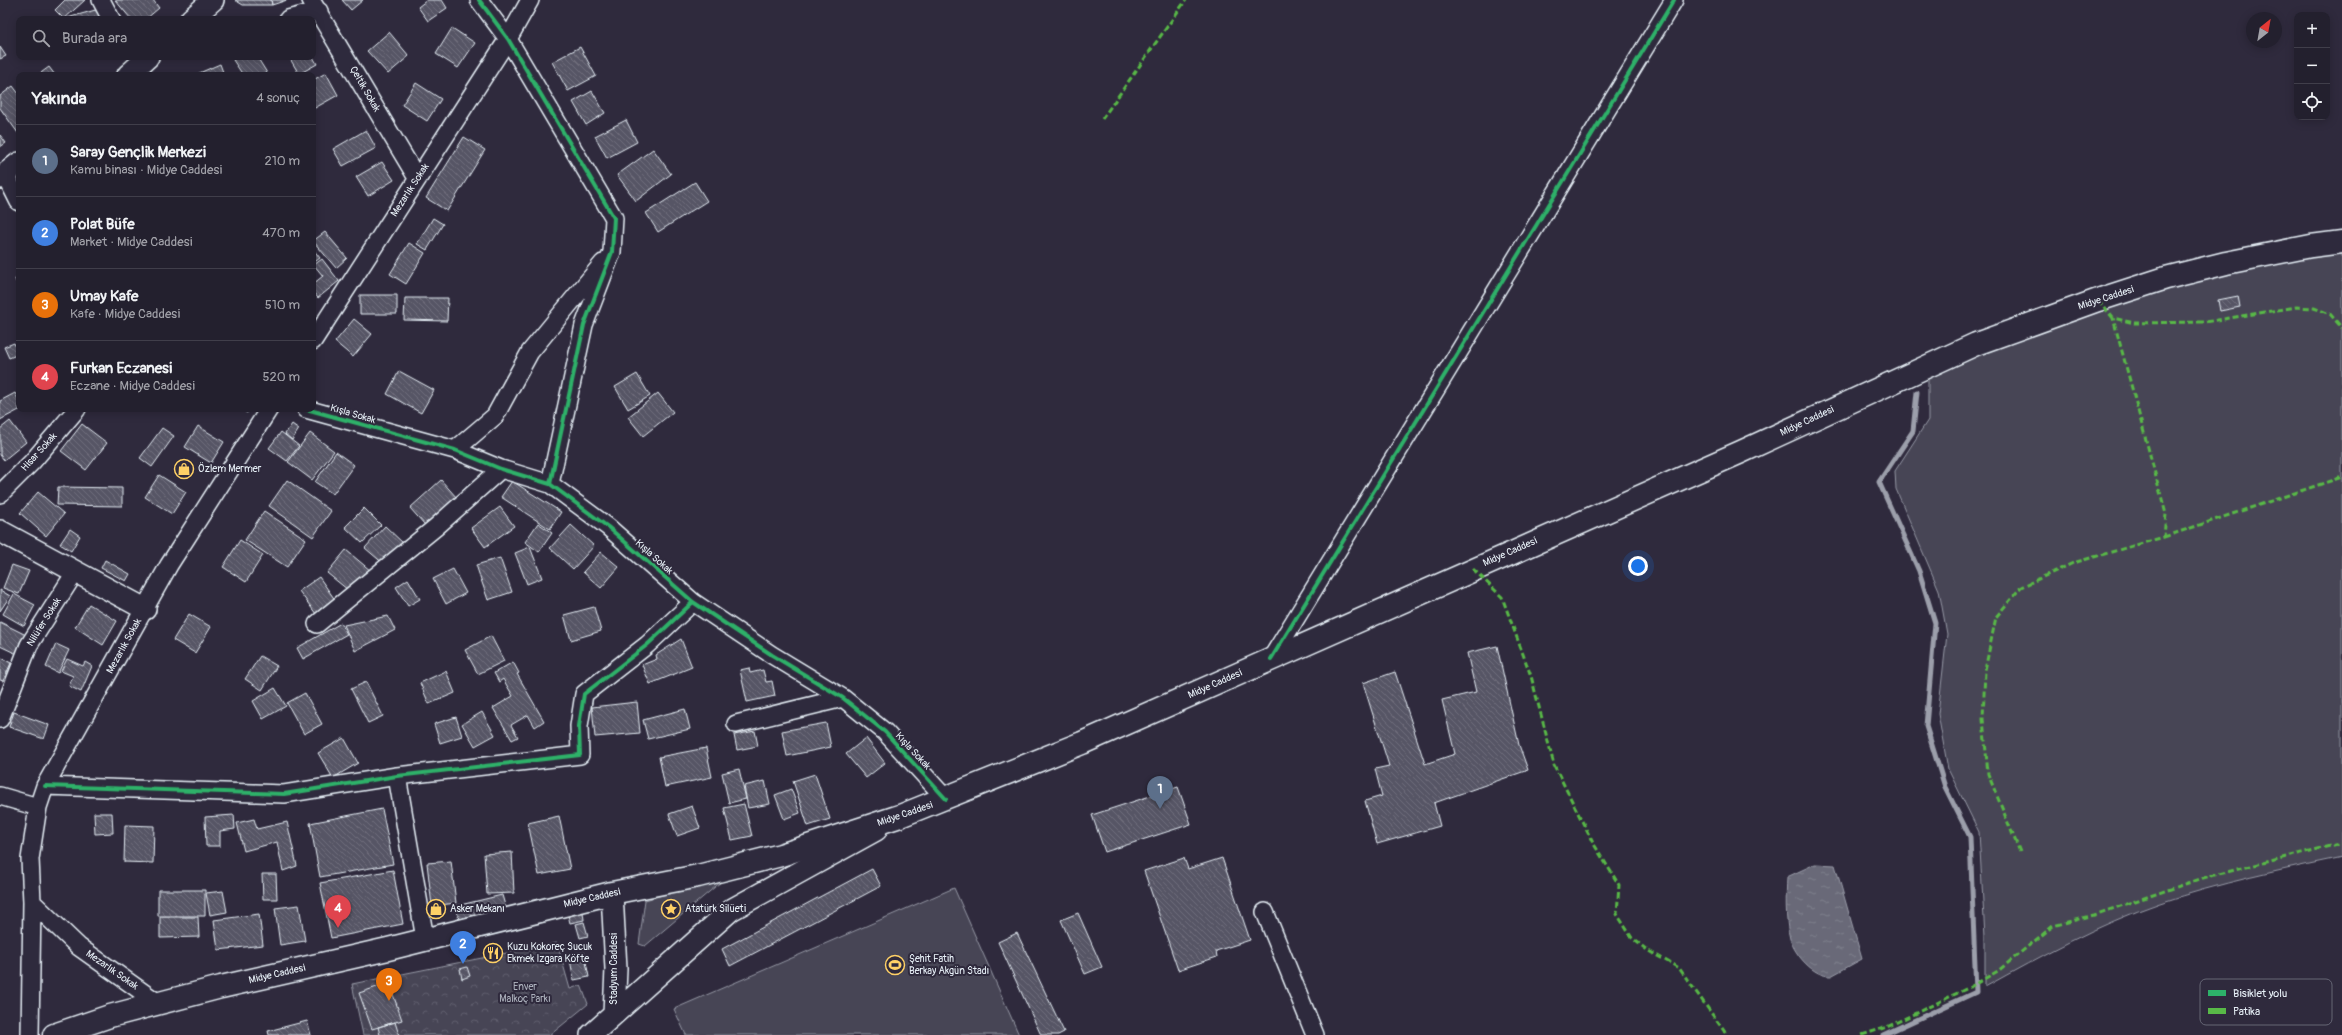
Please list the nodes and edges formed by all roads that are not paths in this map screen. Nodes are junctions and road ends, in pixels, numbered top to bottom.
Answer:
1 (101, 0) edge
2 (212, 0) edge
3 (479, 0) edge
4 (530, 0) edge
5 (1674, 0) edge
6 (315, 5) edge
7 (109, 16) edge
8 (194, 16) edge
9 (294, 16) edge
10 (508, 39) junction
11 (8, 172) edge
12 (417, 178) junction
13 (16, 194) edge
14 (2342, 242) edge
15 (612, 252) junction
16 (316, 336) edge
17 (74, 412) edge
18 (267, 412) edge
19 (316, 412) edge
20 (455, 450) junction
21 (501, 469) junction
22 (550, 484) junction
23 (0, 494) edge
24 (0, 531) edge
25 (76, 571) junction
26 (693, 602) junction
27 (145, 609) junction
28 (317, 624) dead end
29 (1271, 659) junction
30 (843, 698) junction
31 (0, 719) edge
32 (736, 724) dead end
33 (398, 776) junction
34 (45, 786) junction
35 (0, 796) edge
36 (946, 799) junction
37 (38, 807) junction
38 (900, 816) junction
39 (612, 893) junction
40 (32, 902) junction
41 (1265, 912) dead end
42 (425, 939) junction
43 (158, 1003) junction
44 (614, 1014) junction
45 (30, 1035) edge
46 (54, 1035) edge
47 (591, 1035) edge
48 (1315, 1035) edge

1 - 7 street
2 - 8 street
3 - 10 street
4 - 10 street, Mezarlık Sokak
5 - 29 street
6 - 9 street
6 - 12 street, Çeltik Sokak
10 - 12 street, Mezarlık Sokak
10 - 15 street
11 - 13 street
12 - 16 street, Mezarlık Sokak
14 - 29 main road, Midye Caddesi
15 - 20 street
15 - 22 street
17 - 23 street, Hisar Sokak
18 - 27 street, Mezarlık Sokak
19 - 20 street, Kışla Sokak
20 - 21 street, Kışla Sokak
21 - 22 street, Kışla Sokak
21 - 28 street
22 - 26 street, Kışla Sokak
24 - 25 street
25 - 27 street
25 - 31 street, Nilüfer Sokak
26 - 30 street, Kışla Sokak
26 - 33 street
27 - 34 street, Mezarlık Sokak
29 - 36 main road, Midye Caddesi
30 - 32 street
30 - 36 street, Kışla Sokak
33 - 34 street
33 - 42 street
34 - 37 street, Mezarlık Sokak
35 - 37 street
36 - 38 main road, Midye Caddesi
37 - 40 street, Mezarlık Sokak
38 - 39 main road, Midye Caddesi
38 - 44 street
39 - 42 main road, Midye Caddesi
39 - 44 street, Stadyum Caddesi
40 - 43 street, Mezarlık Sokak
40 - 45 street, Mezarlık Sokak
41 - 48 street
42 - 43 main road, Midye Caddesi
43 - 46 main road, Midye Caddesi
44 - 47 street, Stadyum Caddesi

